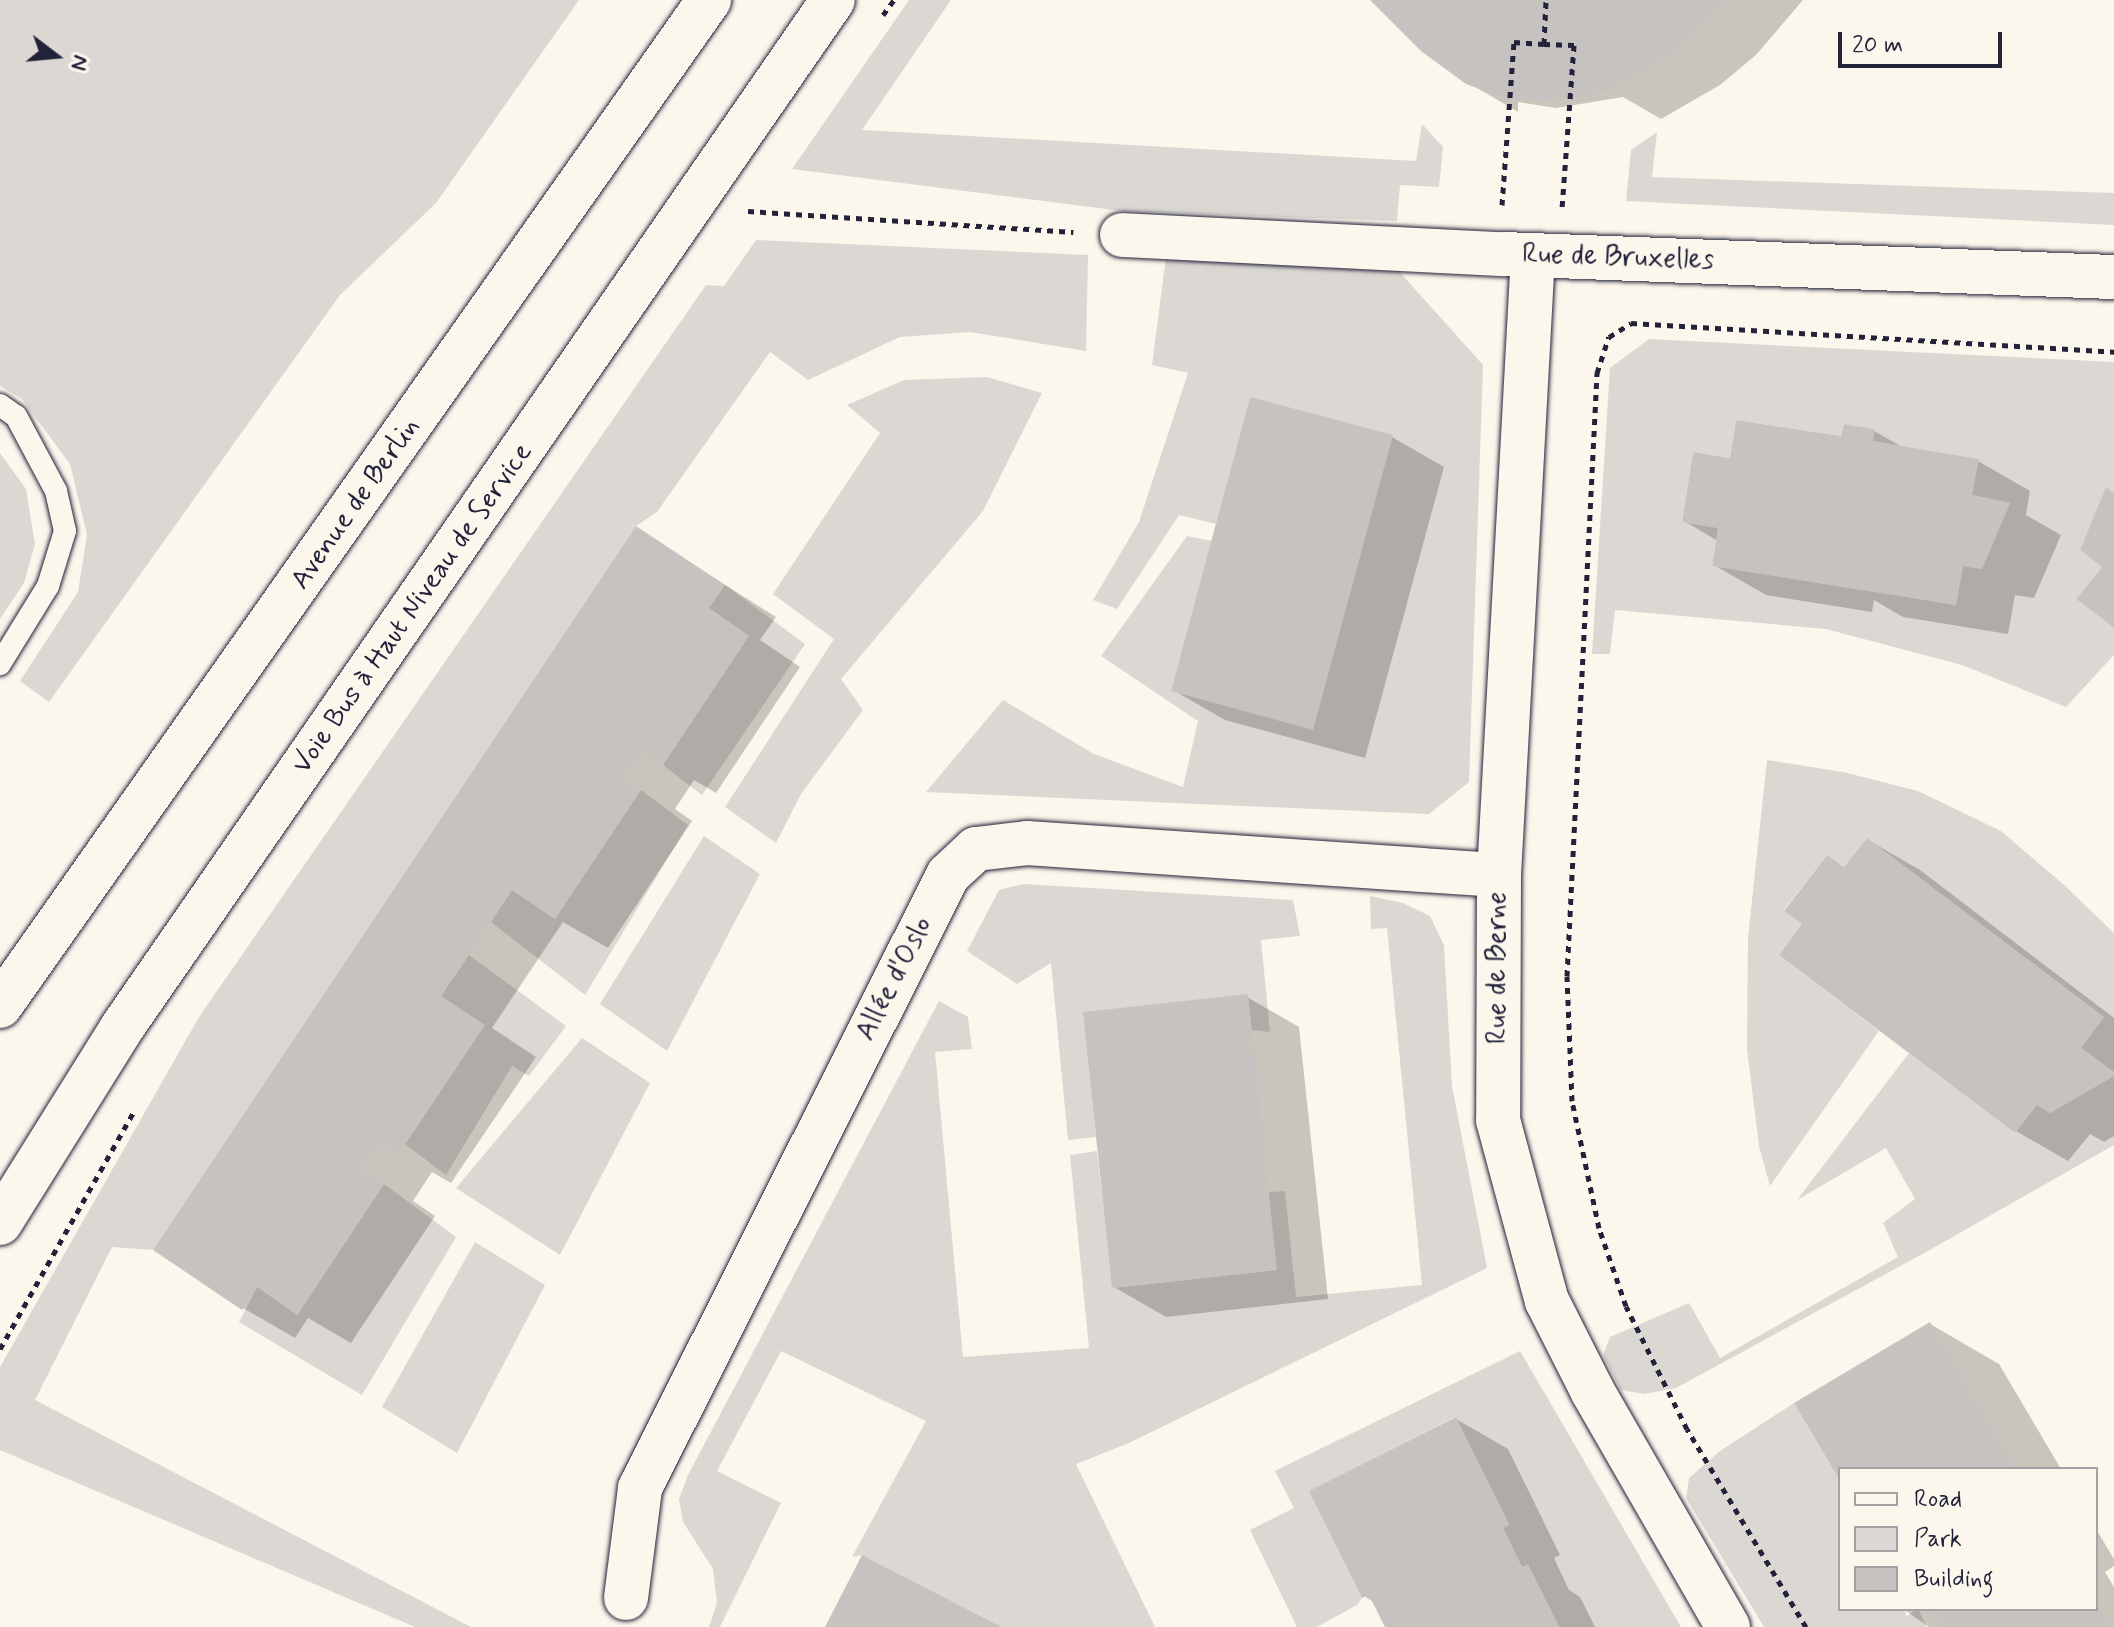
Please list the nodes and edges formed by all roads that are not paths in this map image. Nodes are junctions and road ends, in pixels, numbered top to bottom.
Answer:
1 (709, 0) edge
2 (833, 0) edge
3 (1122, 235) road end
4 (1530, 255) junction
5 (2114, 277) edge
6 (0, 405) edge
7 (0, 664) edge
8 (1499, 875) junction
9 (0, 1006) edge
10 (0, 1223) edge
11 (626, 1598) dead end
12 (1728, 1627) edge

1 - 9 street, Avenue de Berlin
2 - 10 street, Voie Bus à Haut Niveau de Service
3 - 4 street, Rue de Bruxelles
4 - 5 street, Rue de Bruxelles
4 - 8 street, Rue de Berne
6 - 7 lane
8 - 11 street, Allée d'Oslo
8 - 12 street, Rue de Berne

